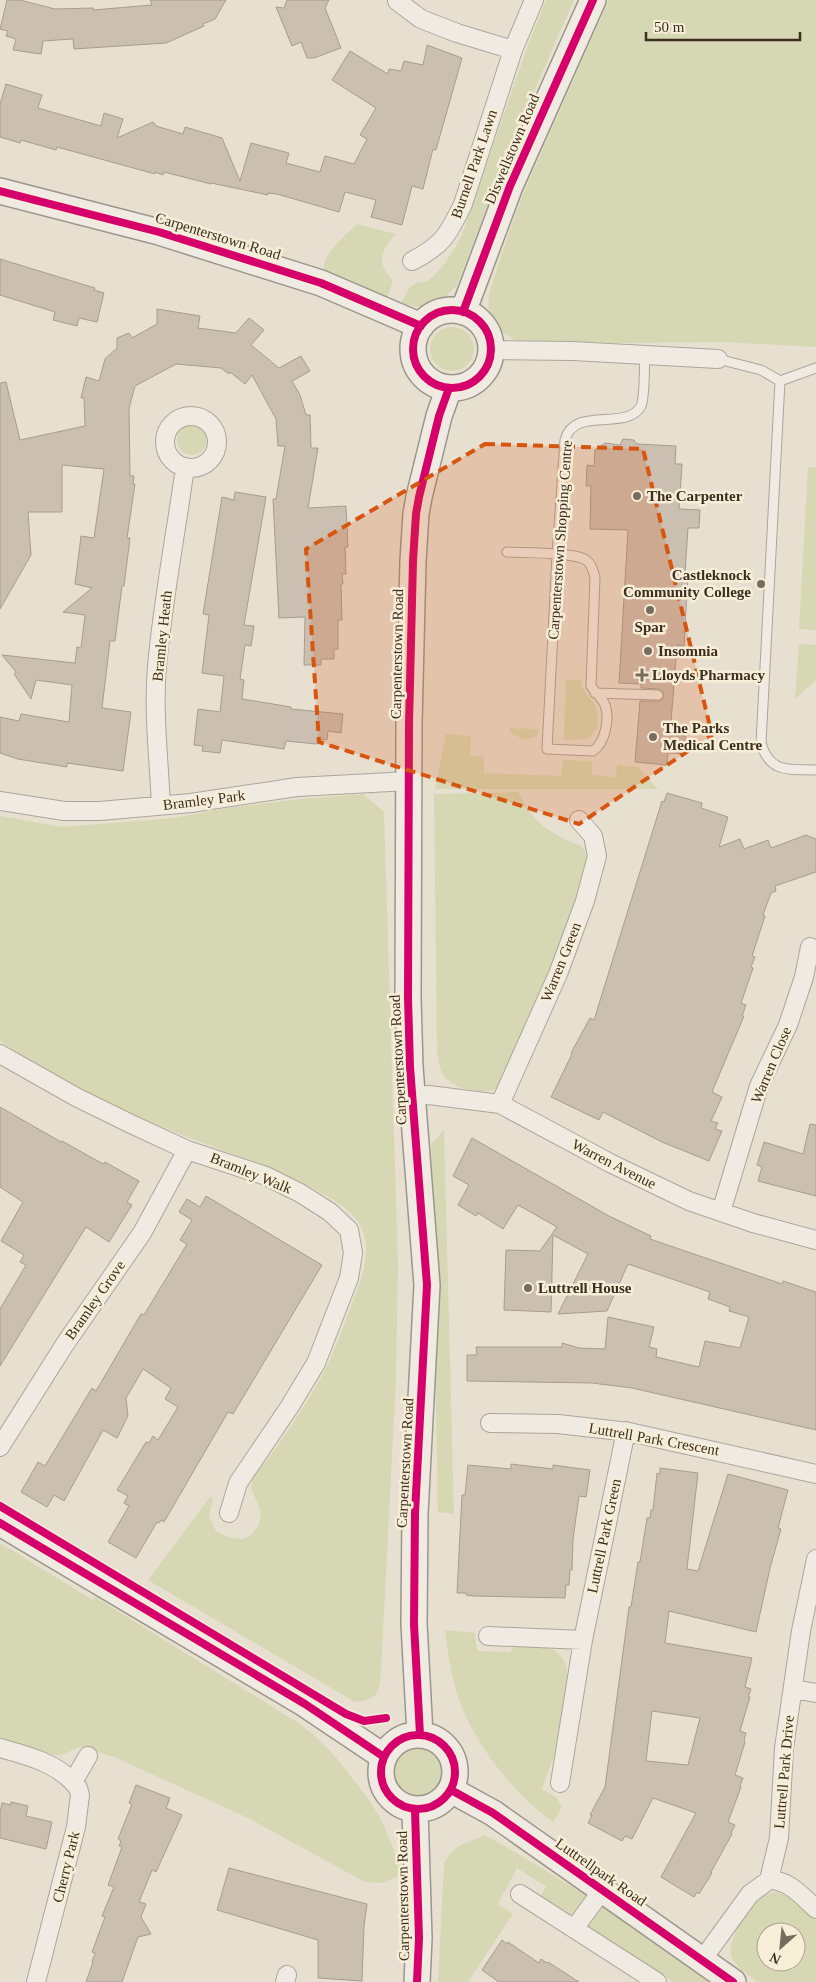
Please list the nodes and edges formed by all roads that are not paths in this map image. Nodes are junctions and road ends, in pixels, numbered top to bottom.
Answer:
1 (534, 0) edge
2 (593, 0) edge
3 (397, 1) dead end
4 (513, 50) junction
5 (0, 191) edge
6 (412, 261) dead end
7 (463, 312) junction
8 (421, 326) junction
9 (491, 350) junction
10 (645, 356) junction
11 (718, 359) joint
12 (816, 368) edge
13 (780, 382) junction
14 (449, 388) junction
15 (185, 467) dead end
16 (507, 552) dead end
17 (557, 555) junction
18 (595, 692) junction
19 (658, 695) dead end
20 (816, 770) edge
21 (409, 781) junction
22 (0, 801) edge
23 (161, 806) junction
24 (579, 820) dead end
25 (810, 947) dead end
26 (0, 1054) edge
27 (412, 1096) junction
28 (500, 1104) junction
29 (187, 1150) junction
30 (721, 1212) junction
31 (816, 1240) edge
32 (490, 1423) dead end
33 (626, 1431) junction
34 (0, 1447) edge
35 (816, 1474) edge
36 (229, 1513) dead end
37 (0, 1523) edge
38 (816, 1560) edge
39 (488, 1636) dead end
40 (583, 1640) junction
41 (793, 1689) junction
42 (816, 1693) edge
43 (420, 1735) junction
44 (0, 1748) edge
45 (88, 1756) dead end
46 (384, 1757) junction
47 (73, 1782) junction
48 (560, 1783) dead end
49 (451, 1790) junction
50 (415, 1810) junction
51 (769, 1880) junction
52 (603, 1889) junction
53 (520, 1894) dead end
54 (816, 1908) edge
55 (574, 1929) junction
56 (702, 1960) junction
57 (36, 1982) edge
58 (417, 1982) edge
59 (657, 1982) edge
60 (732, 1982) edge

1 - 4 street, Burnell Park Lawn
2 - 7 street, Diswellstown Road
3 - 4 street
4 - 6 street, Burnell Park Lawn
5 - 8 street, Carpenterstown Road
7 - 8 street
7 - 9 street
8 - 14 street
9 - 10 street
9 - 14 street
10 - 11 street
10 - 17 lane, Carpenterstown Shopping Centre
11 - 13 lane
12 - 13 lane
13 - 20 lane
14 - 21 street, Carpenterstown Road
15 - 23 street, Bramley Heath
16 - 17 lane
17 - 18 lane
17 - 18 lane, Carpenterstown Shopping Centre
18 - 19 lane
21 - 23 street, Bramley Park
21 - 27 street, Carpenterstown Road
22 - 23 street, Bramley Park
24 - 28 street, Warren Green
25 - 30 street, Warren Close
26 - 29 street, Bramley Walk
27 - 28 street, Warren Avenue
27 - 43 street, Carpenterstown Road
28 - 30 street, Warren Avenue
29 - 34 street, Bramley Grove
29 - 36 street, Bramley Walk
30 - 31 street, Warren Avenue
32 - 33 street, Luttrell Park Crescent
33 - 35 street, Luttrell Park Crescent
33 - 40 street, Luttrell Park Green
37 - 46 street
38 - 41 street, Luttrell Park Drive
39 - 40 street
40 - 48 street, Luttrell Park Green
41 - 42 street
41 - 51 street, Luttrell Park Drive
43 - 46 street
43 - 49 street
44 - 47 street
45 - 47 street
46 - 50 street
47 - 57 street, Cherry Park
49 - 50 street
49 - 52 street, Luttrellpark Road
50 - 58 street, Carpenterstown Road
51 - 54 street
51 - 56 street
52 - 55 street
52 - 56 street, Luttrellpark Road
53 - 55 street
55 - 59 street
56 - 60 street, Luttrellpark Road

